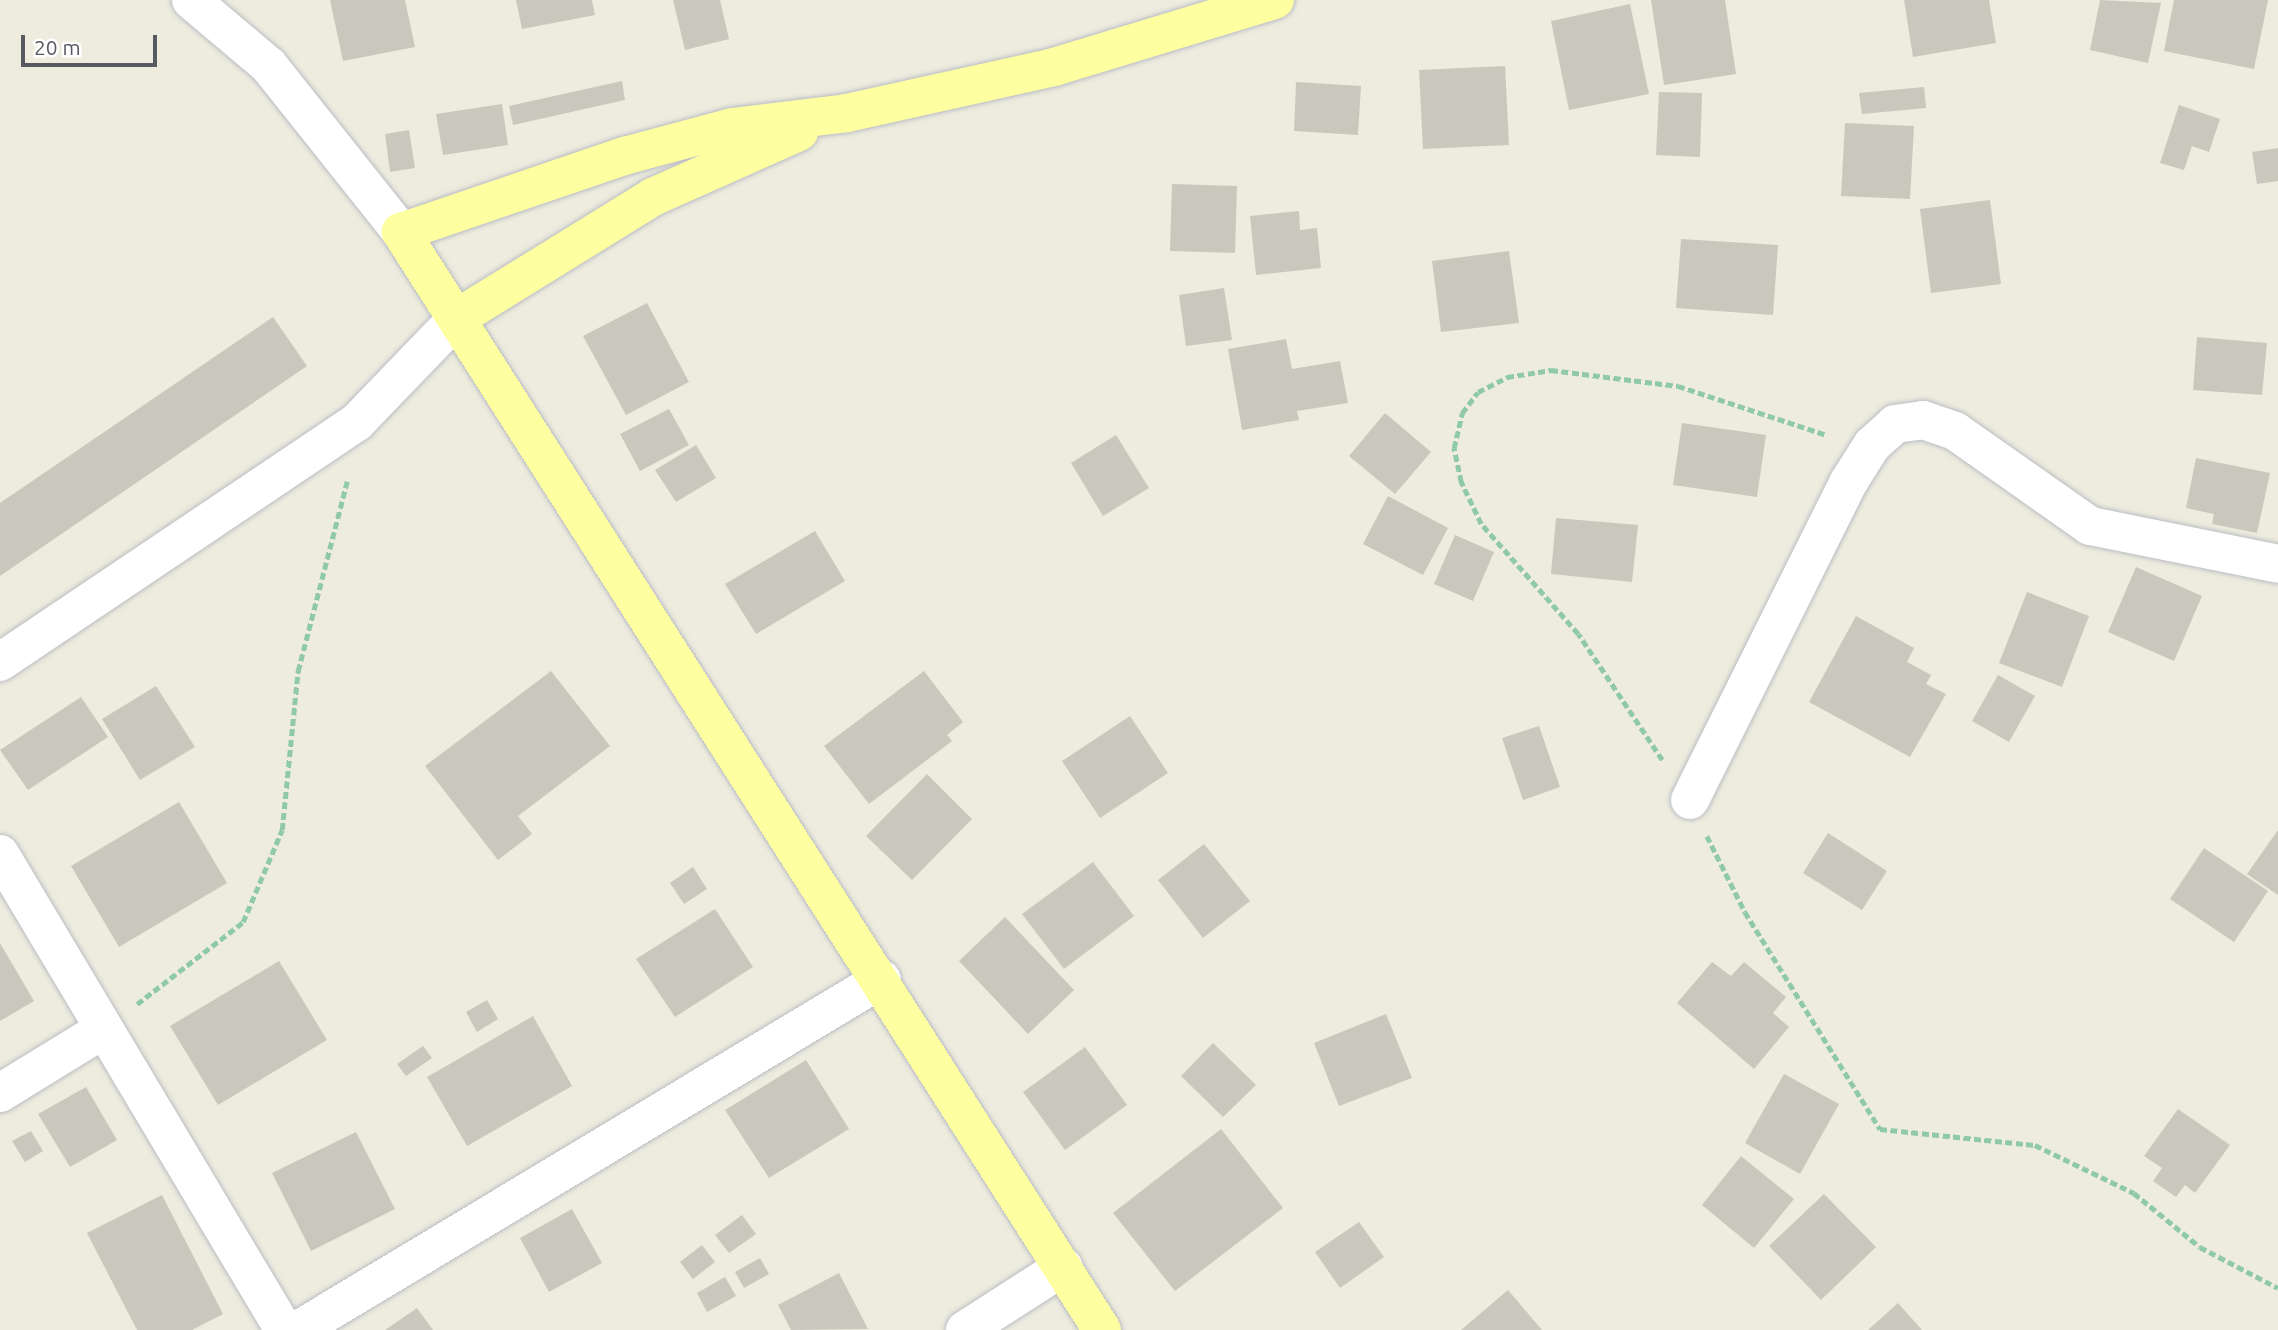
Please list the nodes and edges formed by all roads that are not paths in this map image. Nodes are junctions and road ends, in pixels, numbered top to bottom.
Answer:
1 (191, 0) edge
2 (1275, 0) edge
3 (847, 113) junction
4 (401, 232) junction
5 (457, 318) junction
6 (2278, 564) edge
7 (0, 662) edge
8 (1689, 800) road end
9 (0, 854) edge
10 (882, 979) junction
11 (104, 1029) junction
12 (0, 1093) edge
13 (1063, 1267) junction
14 (284, 1330) edge
15 (298, 1330) edge
16 (965, 1330) edge
17 (1102, 1330) edge

1 - 4 street
2 - 3 main road
3 - 4 main road
3 - 5 main road
4 - 5 main road
5 - 7 street
5 - 10 main road
6 - 8 street
9 - 11 street
10 - 13 main road
10 - 15 street
11 - 12 street
11 - 14 street
13 - 16 street
13 - 17 main road

